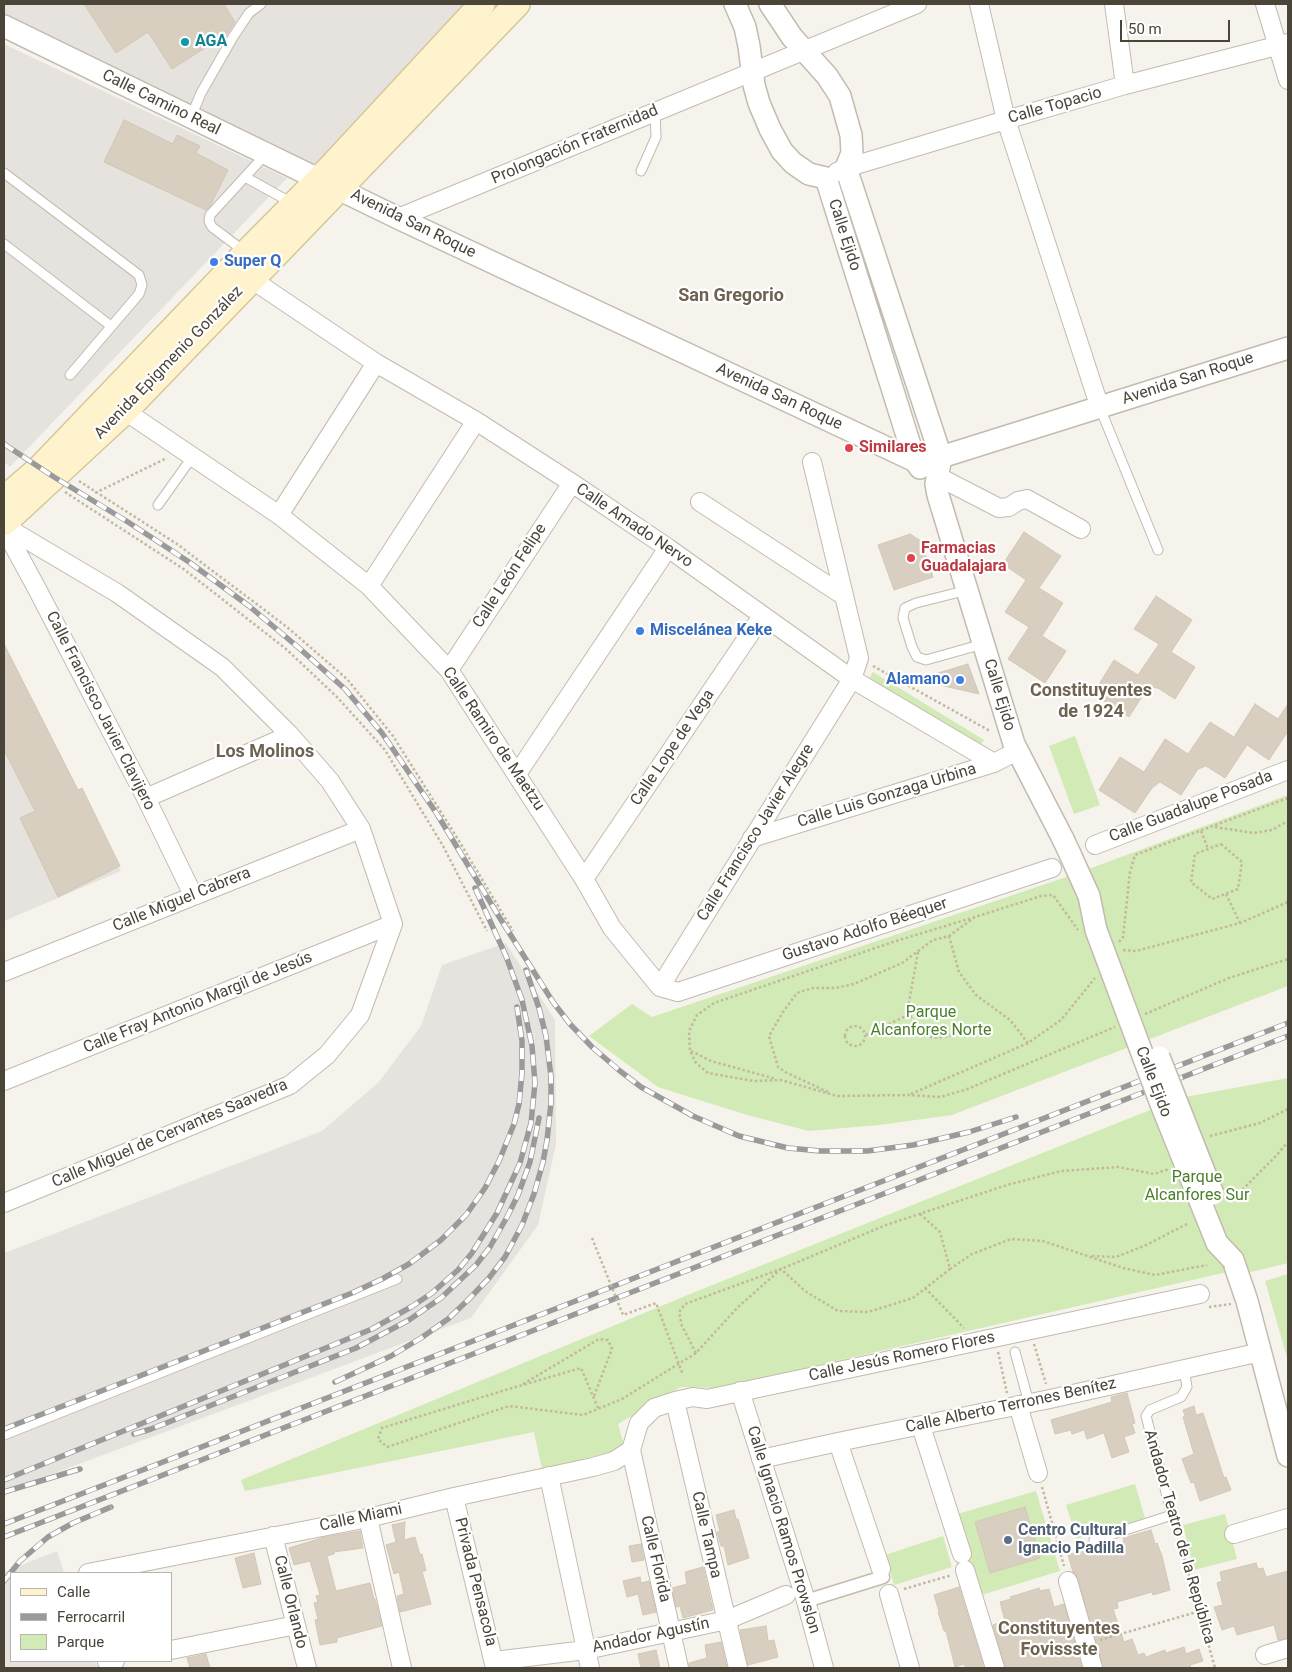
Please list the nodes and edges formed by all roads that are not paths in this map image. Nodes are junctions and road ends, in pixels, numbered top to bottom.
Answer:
1 (261, 4) edge
2 (482, 4) edge
3 (517, 4) edge
4 (735, 4) edge
5 (770, 4) edge
6 (917, 4) edge
7 (979, 4) edge
8 (1114, 4) edge
9 (1266, 4) edge
10 (4, 26) edge
11 (1283, 44) edge
12 (803, 50) junction
13 (752, 71) junction
14 (1288, 80) edge
15 (1125, 86) junction
16 (655, 111) junction
17 (191, 117) junction
18 (1006, 120) junction
19 (266, 154) junction
20 (846, 168) junction
21 (641, 171) dead end
22 (4, 173) edge
23 (245, 177) junction
24 (826, 178) junction
25 (328, 184) junction
26 (294, 204) junction
27 (398, 218) junction
28 (4, 244) edge
29 (246, 253) junction
30 (250, 280) junction
31 (111, 326) junction
32 (1288, 348) edge
33 (376, 363) junction
34 (70, 375) dead end
35 (1100, 408) junction
36 (125, 410) junction
37 (476, 421) junction
38 (189, 453) junction
39 (915, 460) junction
40 (812, 462) dead end
41 (938, 472) junction
42 (572, 483) junction
43 (4, 499) edge
44 (700, 502) dead end
45 (158, 505) dead end
46 (279, 514) junction
47 (4, 526) edge
48 (1081, 529) dead end
49 (668, 548) junction
50 (1158, 550) dead end
51 (369, 586) junction
52 (968, 590) junction
53 (844, 596) junction
54 (762, 616) junction
55 (983, 644) junction
56 (449, 670) junction
57 (852, 679) junction
58 (290, 735) junction
59 (1015, 747) junction
60 (994, 763) junction
61 (1288, 770) edge
62 (517, 774) junction
63 (146, 798) junction
64 (361, 829) junction
65 (752, 838) junction
66 (1095, 844) dead end
67 (1052, 868) dead end
68 (584, 879) junction
69 (193, 895) junction
70 (393, 924) junction
71 (4, 972) edge
72 (660, 987) junction
73 (4, 1081) edge
74 (4, 1204) edge
75 (397, 1279) dead end
76 (1200, 1294) road end
77 (1015, 1352) dead end
78 (1261, 1352) junction
79 (1184, 1369) junction
80 (740, 1391) junction
81 (675, 1401) junction
82 (1019, 1405) junction
83 (921, 1426) junction
84 (4, 1435) edge
85 (838, 1442) junction
86 (631, 1450) junction
87 (1288, 1456) edge
88 (761, 1459) junction
89 (1038, 1473) road end
90 (549, 1476) junction
91 (454, 1497) junction
92 (368, 1518) junction
93 (1288, 1518) edge
94 (1234, 1534) dead end
95 (273, 1536) junction
96 (1094, 1540) dead end
97 (93, 1572) edge
98 (882, 1573) junction
99 (1068, 1581) road end
100 (888, 1594) joint
101 (798, 1595) junction
102 (727, 1620) junction
103 (296, 1625) junction
104 (671, 1632) junction
105 (1288, 1648) edge
106 (172, 1650) edge
107 (586, 1650) junction
108 (1264, 1655) dead end
109 (494, 1665) edge
110 (307, 1668) edge
111 (402, 1668) edge
112 (590, 1668) edge
113 (679, 1668) edge
114 (738, 1668) edge
115 (824, 1668) edge
116 (910, 1668) edge
117 (995, 1668) edge
118 (1092, 1668) edge

1 - 17 lane
2 - 25 main road, Avenida Epigmenio González
3 - 25 main road, Avenida Epigmenio González
4 - 13 street, Calle Ejido
5 - 12 street
6 - 12 street, Prolongación Fraternidad
7 - 18 street
8 - 15 street
9 - 11 street
10 - 17 street, Calle Camino Real
11 - 14 street
11 - 15 street, Calle Topacio
12 - 13 street, Prolongación Fraternidad
12 - 20 street
13 - 16 street, Prolongación Fraternidad
13 - 24 street, Calle Ejido
15 - 18 street, Calle Topacio
16 - 21 lane
16 - 27 street, Prolongación Fraternidad
17 - 19 street, Calle Camino Real
18 - 20 street, Calle Topacio
18 - 35 street
19 - 23 lane
19 - 25 street, Calle Camino Real
20 - 24 street, Calle Topacio
20 - 41 street, Calle Ejido
22 - 31 lane
23 - 26 lane
23 - 29 lane
24 - 39 street, Calle Ejido
25 - 26 main road, Avenida Epigmenio González
25 - 27 street, Avenida San Roque
25 - 30 main road, Avenida Epigmenio González
26 - 29 main road, Avenida Epigmenio González
27 - 39 street, Avenida San Roque
28 - 31 lane
29 - 43 main road, Avenida Epigmenio González
30 - 33 street, Calle Amado Nervo
30 - 36 main road, Avenida Epigmenio González
31 - 34 lane
32 - 35 street, Avenida San Roque
33 - 37 street, Calle Amado Nervo
33 - 46 street
35 - 41 street, Avenida San Roque
35 - 50 lane
36 - 38 street, Calle Ramiro de Maetzu
36 - 47 main road, Avenida Epigmenio González
37 - 42 street, Calle Amado Nervo
37 - 51 street
38 - 45 lane
38 - 46 street, Calle Ramiro de Maetzu
39 - 41 street, Avenida San Roque
40 - 53 street
41 - 48 street
41 - 52 street, Calle Ejido
42 - 49 street, Calle Amado Nervo
42 - 56 street, Calle León Felipe
44 - 53 street
46 - 51 street, Calle Ramiro de Maetzu
47 - 58 street
47 - 63 street, Calle Francisco Javier Clavijero
49 - 54 street, Calle Amado Nervo
49 - 62 street
51 - 56 street, Calle Ramiro de Maetzu
52 - 55 street, Calle Ejido
52 - 55 lane
53 - 57 street, Calle Francisco Javier Alegre
54 - 57 street, Calle Amado Nervo
54 - 68 street, Calle Lope de Vega
55 - 59 street, Calle Ejido
56 - 62 street, Calle Ramiro de Maetzu
57 - 60 street, Calle Amado Nervo
57 - 65 street, Calle Francisco Javier Alegre
58 - 63 street
58 - 64 street
59 - 60 street
59 - 78 street, Calle Ejido, bridge
60 - 65 street, Calle Luis Gonzaga Urbina
61 - 66 street, Calle Guadalupe Posada
62 - 68 street, Calle Ramiro de Maetzu
63 - 69 street, Calle Francisco Javier Clavijero
64 - 69 street, Calle Miguel Cabrera
64 - 70 street
65 - 72 street, Calle Francisco Javier Alegre
67 - 72 street, Gustavo Adolfo Béequer
68 - 72 street, Calle Ramiro de Maetzu
69 - 71 street, Calle Miguel Cabrera
70 - 73 street, Calle Fray Antonio Margil de Jesús
70 - 74 street, Calle Miguel de Cervantes Saavedra
75 - 84 lane
76 - 80 street, Calle Jesús Romero Flores
77 - 82 lane
78 - 79 street, Calle Alberto Terrones Benítez
78 - 87 street, Calle Ejido
79 - 82 street, Calle Alberto Terrones Benítez
79 - 96 lane, Andador Teatro de la República
80 - 81 street, Calle Jesús Romero Flores
80 - 88 street, Calle Ignacio Ramos Prowslon
81 - 86 street, Calle Jesús Romero Flores
81 - 102 street, Calle Tampa
82 - 83 street, Calle Alberto Terrones Benítez
82 - 89 street
83 - 85 street, Calle Alberto Terrones Benítez
83 - 117 street
85 - 88 street, Calle Alberto Terrones Benítez
85 - 98 street
86 - 90 street, Calle Miami
86 - 104 street, Calle Florida
88 - 101 street, Calle Ignacio Ramos Prowslon
90 - 91 street, Calle Miami
90 - 107 street
91 - 92 street, Calle Miami
91 - 109 street, Privada Pensacola
92 - 95 street, Calle Miami
92 - 111 street
93 - 94 street
95 - 97 street, Calle Miami
95 - 103 street, Calle Orlando
98 - 100 street
98 - 101 street
99 - 118 street
100 - 116 street
101 - 102 street, Andador Agustín
101 - 115 street, Calle Ignacio Ramos Prowslon
102 - 104 street, Andador Agustín
102 - 114 street, Calle Tampa
103 - 106 street
103 - 110 street, Calle Orlando
104 - 107 street, Andador Agustín
104 - 113 street, Calle Florida
105 - 108 street
107 - 109 street, Andador Agustín
107 - 112 street

